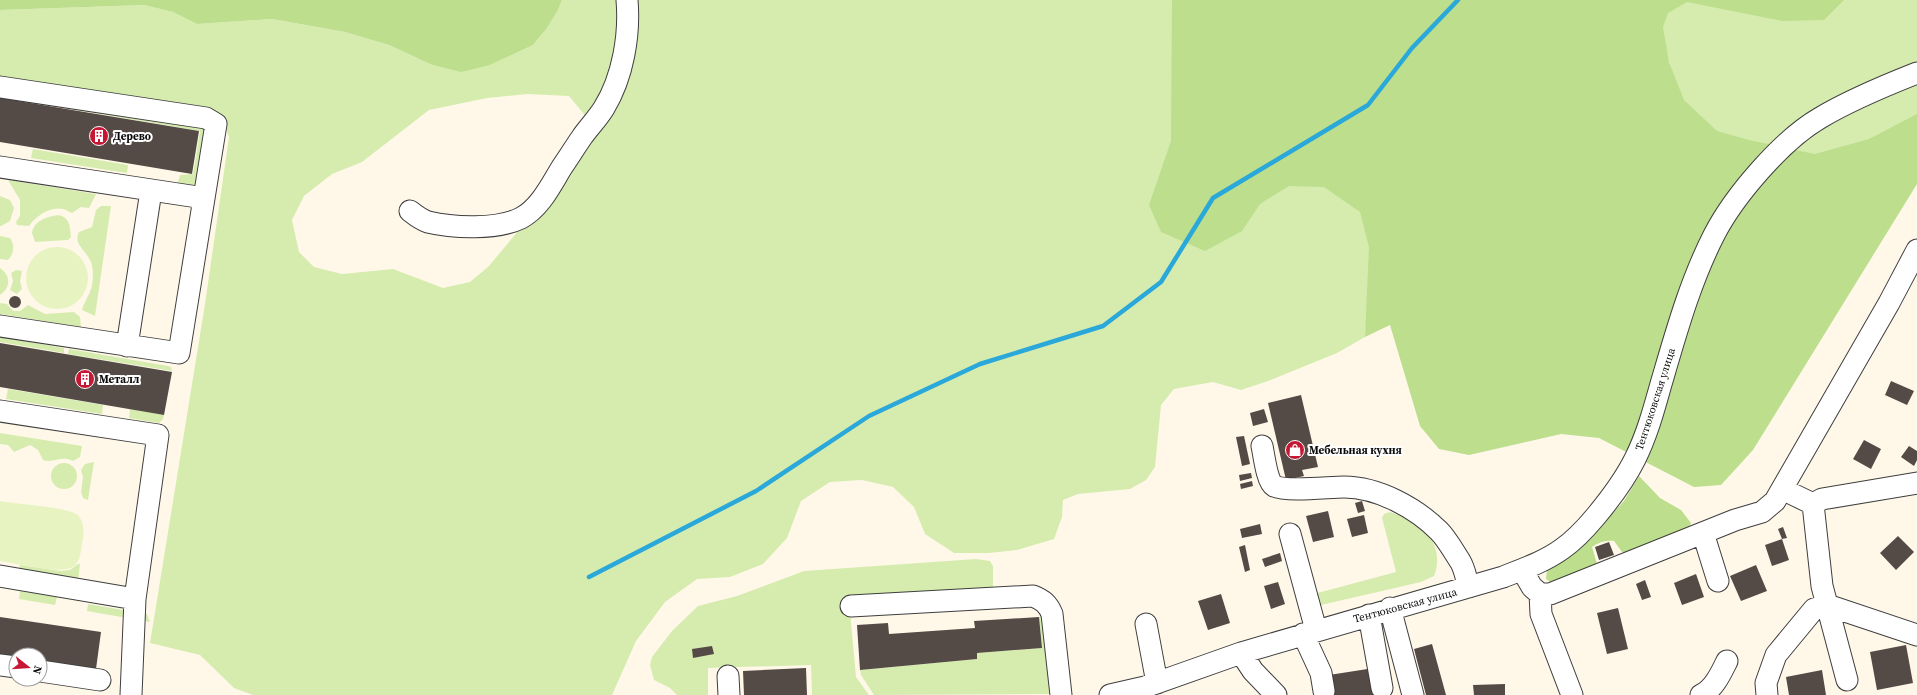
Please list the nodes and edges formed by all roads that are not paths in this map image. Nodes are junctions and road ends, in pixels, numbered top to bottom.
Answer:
1 (628, 0) edge
2 (1917, 73) edge
3 (0, 87) edge
4 (0, 167) edge
5 (151, 191) junction
6 (204, 198) junction
7 (410, 211) dead end
8 (1917, 250) edge
9 (0, 326) edge
10 (127, 346) junction
11 (0, 410) edge
12 (1262, 446) dead end
13 (1917, 483) edge
14 (1782, 489) junction
15 (1813, 504) junction
16 (1704, 533) junction
17 (1290, 534) dead end
18 (1522, 570) junction
19 (0, 576) edge
20 (1718, 581) dead end
21 (1469, 587) junction
22 (1540, 594) junction
23 (135, 599) junction
24 (1827, 605) junction
25 (851, 606) dead end
26 (1390, 608) junction
27 (1369, 614) junction
28 (1146, 624) dead end
29 (1310, 632) junction
30 (1917, 635) edge
31 (1241, 653) junction
32 (1726, 661) dead end
33 (48, 672) edge
34 (100, 680) dead end
35 (1847, 680) dead end
36 (1150, 688) edge
37 (1382, 688) dead end
38 (1324, 691) dead end
39 (131, 695) edge
40 (1060, 695) edge
41 (1110, 695) edge
42 (1276, 695) edge
43 (1413, 695) edge
44 (1572, 695) edge
45 (1700, 695) edge
46 (1767, 695) edge

1 - 7 street
2 - 18 street, Тентюковская улица
3 - 6 street
4 - 5 street
5 - 6 street
5 - 10 street
6 - 10 street
8 - 14 street
9 - 10 street
11 - 23 street
12 - 21 street
13 - 15 street
14 - 15 street
14 - 16 street
15 - 24 street
16 - 20 street
16 - 22 street
17 - 29 street
18 - 21 street, Тентюковская улица
18 - 22 street
19 - 23 street
21 - 26 street, Тентюковская улица
22 - 44 street
23 - 39 street
24 - 30 street
24 - 35 street
24 - 46 street
25 - 40 street
26 - 27 street, Тентюковская улица
26 - 43 street
27 - 29 street, Тентюковская улица
27 - 37 street
28 - 36 street
29 - 31 street, Тентюковская улица
29 - 38 street
31 - 36 street, Тентюковская улица
31 - 42 street
32 - 45 street
33 - 34 street
36 - 41 street, Тентюковская улица

